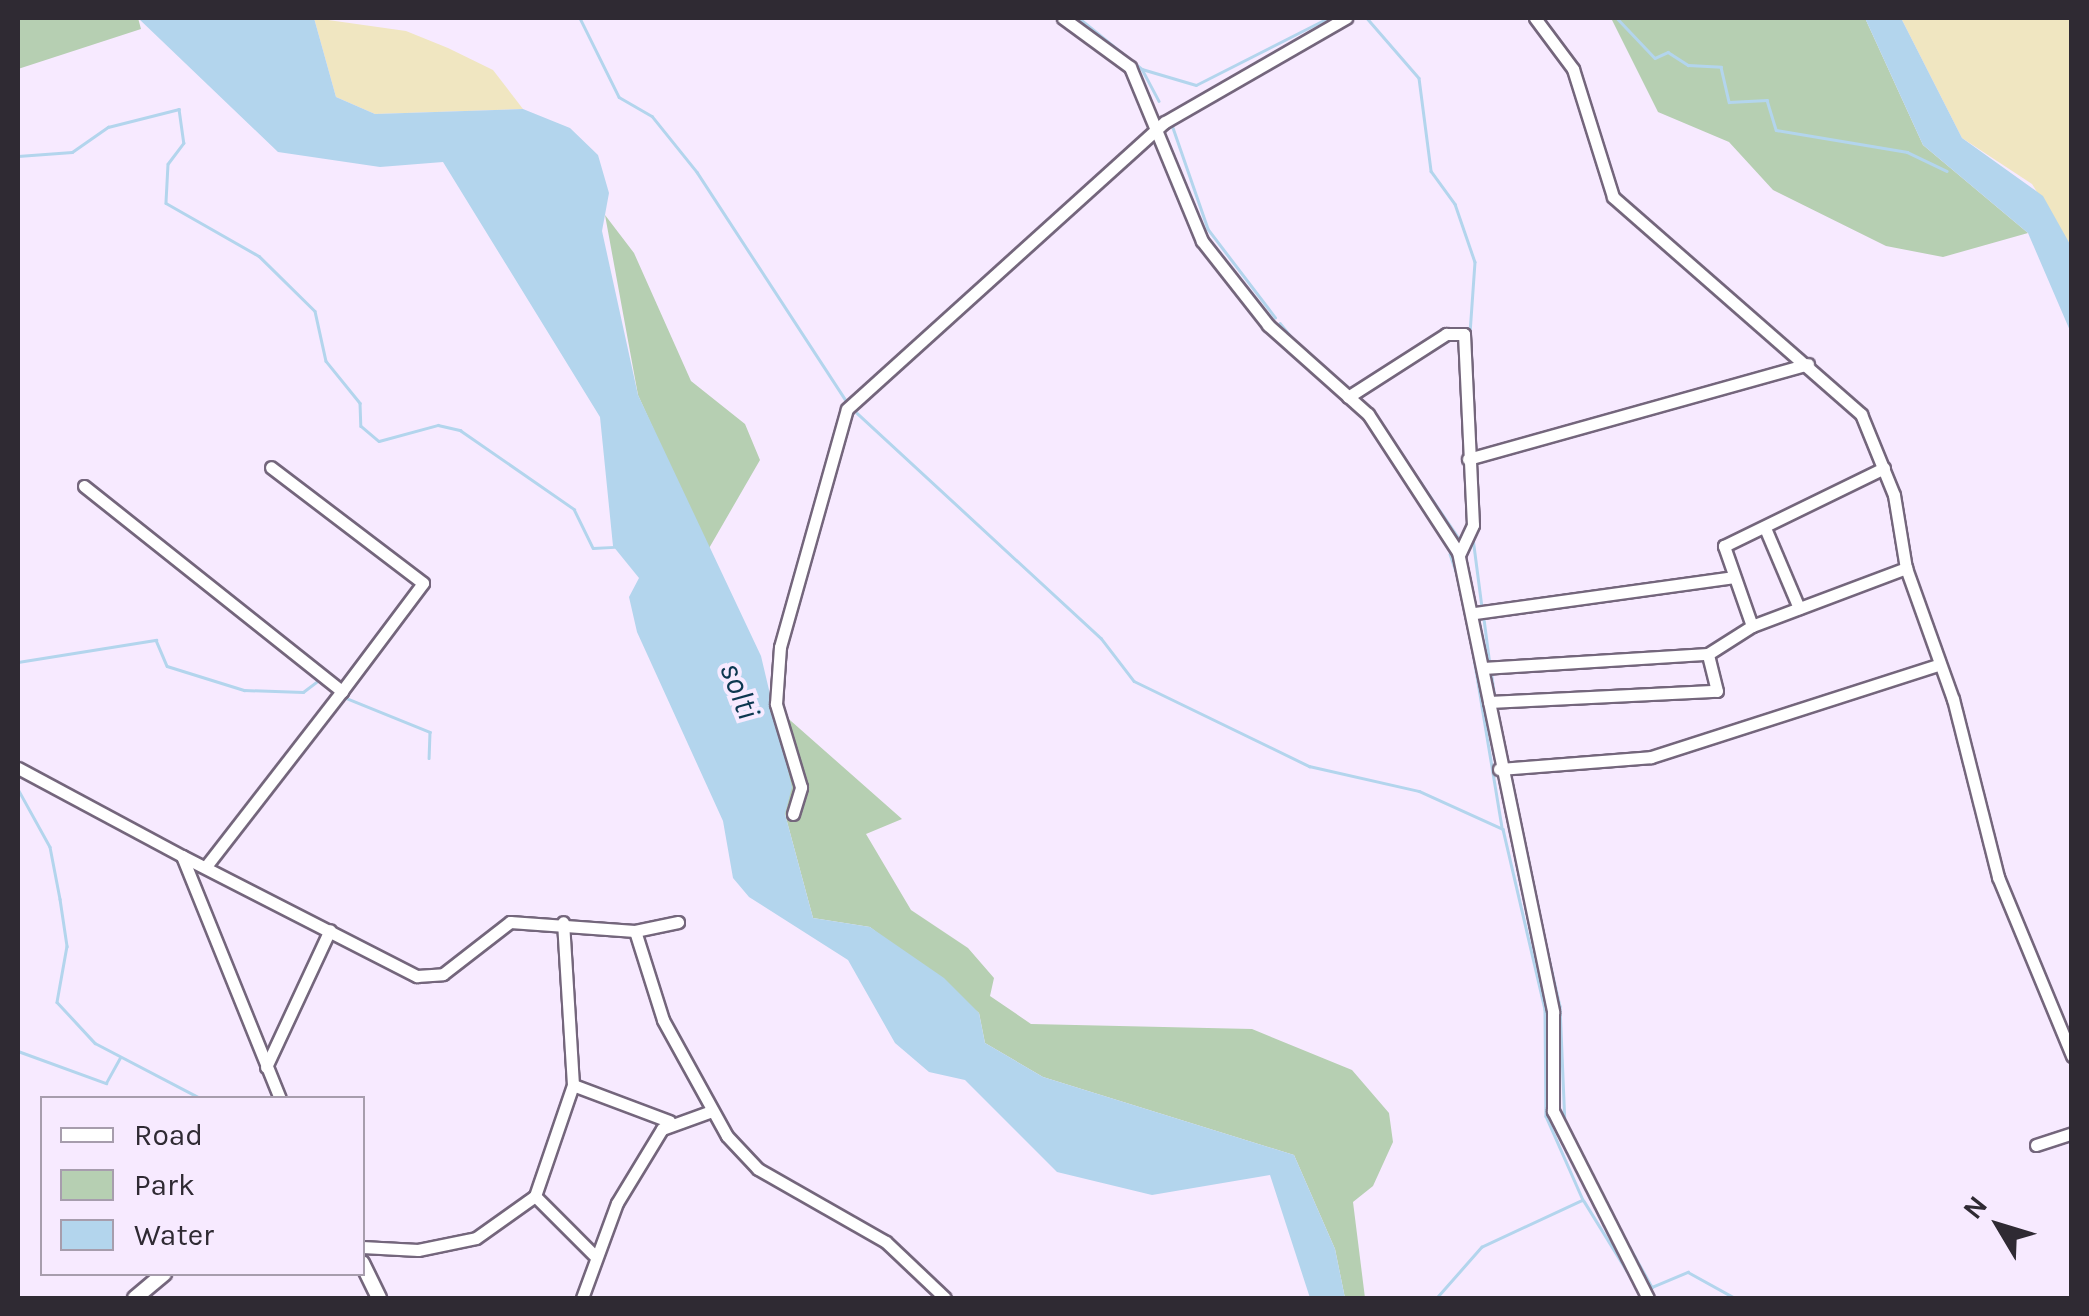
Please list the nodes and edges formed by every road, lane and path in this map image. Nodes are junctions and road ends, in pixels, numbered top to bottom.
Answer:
1 (1063, 18) edge
2 (1346, 18) edge
3 (1535, 18) edge
4 (1159, 128) junction
5 (1808, 364) junction
6 (1348, 397) junction
7 (1468, 459) junction
8 (272, 467) dead end
9 (1884, 468) junction
10 (84, 486) dead end
11 (1766, 528) junction
12 (1459, 555) junction
13 (1906, 568) junction
14 (1732, 577) junction
15 (1800, 608) junction
16 (1475, 613) junction
17 (1752, 626) junction
18 (1708, 654) junction
19 (1935, 666) junction
20 (1483, 668) junction
21 (342, 691) junction
22 (1488, 702) junction
23 (18, 768) edge
24 (1499, 770) junction
25 (793, 814) dead end
26 (182, 856) junction
27 (208, 865) junction
28 (563, 922) junction
29 (678, 922) dead end
30 (330, 930) junction
31 (635, 930) junction
32 (2072, 1056) edge
33 (266, 1067) junction
34 (573, 1085) junction
35 (279, 1096) edge
36 (709, 1112) junction
37 (669, 1121) junction
38 (2072, 1134) edge
39 (2036, 1145) dead end
40 (534, 1196) junction
41 (365, 1247) edge
42 (594, 1255) junction
43 (365, 1269) edge
44 (162, 1276) edge
45 (135, 1298) edge
46 (379, 1298) edge
47 (582, 1298) edge
48 (945, 1298) edge
49 (1648, 1298) edge

1 - 4 street
2 - 4 street
3 - 5 street
4 - 6 street
4 - 25 street
5 - 7 street
5 - 9 street
6 - 7 street
6 - 12 street
7 - 12 street
8 - 21 street
9 - 11 street
9 - 13 street
10 - 21 street
11 - 14 street
11 - 15 street
12 - 16 street
13 - 15 street
13 - 19 street
14 - 16 street
14 - 17 street
15 - 17 street
16 - 20 street
17 - 18 street
18 - 20 street
18 - 22 street
19 - 24 street
19 - 32 street
20 - 22 street
21 - 27 street
22 - 24 street
23 - 26 street
24 - 49 street
26 - 27 street
26 - 33 street
27 - 30 street
28 - 30 street
28 - 31 street
28 - 34 street
29 - 31 street
30 - 33 street
31 - 36 street
33 - 35 street
34 - 37 street
34 - 40 street
36 - 37 street
36 - 48 street
37 - 42 street
38 - 39 street
40 - 41 street
40 - 42 street
42 - 47 street
43 - 46 street
44 - 45 street

